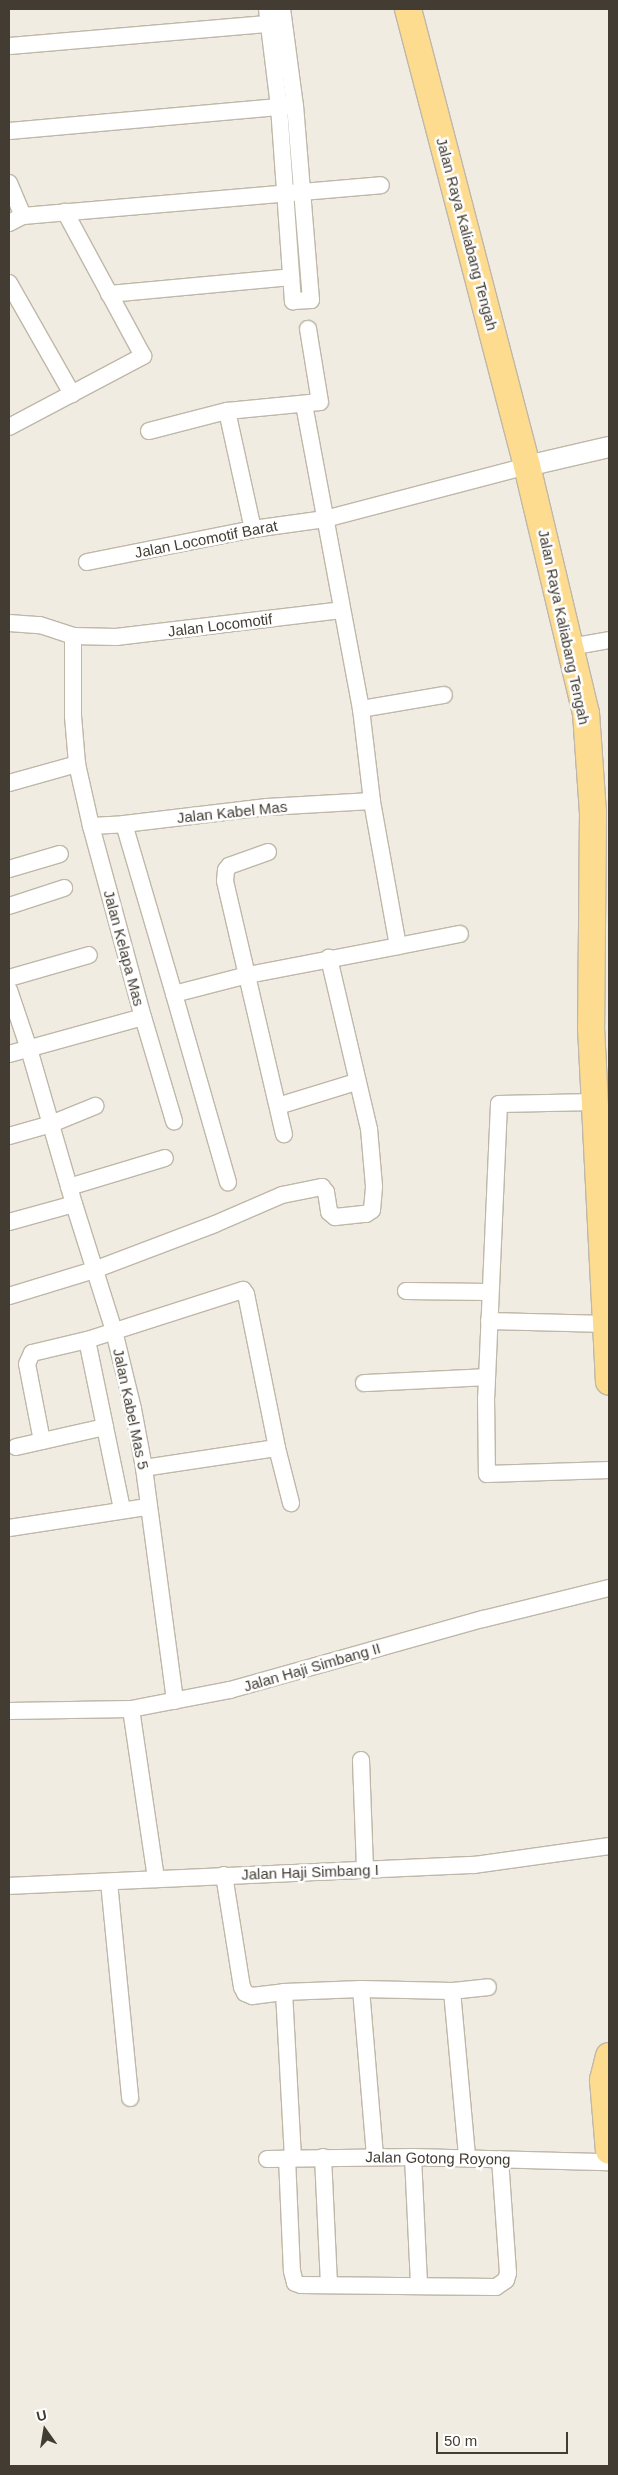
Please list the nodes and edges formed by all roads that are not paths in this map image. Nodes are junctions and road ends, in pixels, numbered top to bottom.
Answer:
1 (408, 9) edge
2 (276, 16) edge
3 (9, 46) edge
4 (287, 106) junction
5 (9, 131) edge
6 (9, 183) edge
7 (381, 185) dead end
8 (302, 191) junction
9 (285, 192) junction
10 (65, 212) junction
11 (16, 220) edge
12 (291, 277) junction
13 (9, 284) edge
14 (109, 294) junction
15 (308, 329) dead end
16 (72, 394) junction
17 (304, 404) junction
18 (227, 411) junction
19 (9, 427) edge
20 (149, 431) dead end
21 (609, 447) edge
22 (527, 466) junction
23 (325, 519) junction
24 (253, 529) junction
25 (86, 562) dead end
26 (341, 610) junction
27 (9, 623) edge
28 (73, 636) junction
29 (609, 640) edge
30 (570, 647) junction
31 (444, 695) dead end
32 (361, 709) junction
33 (78, 764) junction
34 (9, 783) edge
35 (372, 801) junction
36 (601, 813) edge
37 (124, 824) junction
38 (92, 826) junction
39 (268, 852) dead end
40 (60, 854) dead end
41 (9, 869) edge
42 (64, 888) dead end
43 (9, 906) edge
44 (460, 934) dead end
45 (398, 946) junction
46 (89, 955) dead end
47 (329, 958) junction
48 (248, 975) junction
49 (9, 978) edge
50 (9, 990) edge
51 (174, 994) junction
52 (143, 1017) junction
53 (29, 1049) junction
54 (9, 1054) edge
55 (356, 1082) junction
56 (596, 1102) junction
57 (95, 1106) dead end
58 (278, 1106) junction
59 (174, 1121) dead end
60 (51, 1124) junction
61 (284, 1134) dead end
62 (9, 1136) edge
63 (166, 1158) dead end
64 (604, 1163) edge
65 (228, 1182) dead end
66 (69, 1187) junction
67 (74, 1204) junction
68 (9, 1222) edge
69 (94, 1270) junction
70 (406, 1291) dead end
71 (490, 1292) junction
72 (9, 1296) edge
73 (489, 1321) junction
74 (607, 1324) junction
75 (114, 1331) junction
76 (87, 1340) junction
77 (486, 1377) junction
78 (609, 1382) edge
79 (364, 1383) dead end
80 (106, 1427) junction
81 (42, 1441) junction
82 (16, 1447) dead end
83 (277, 1448) junction
84 (144, 1468) junction
85 (609, 1470) edge
86 (291, 1503) dead end
87 (147, 1507) junction
88 (122, 1509) junction
89 (9, 1528) edge
90 (609, 1588) edge
91 (175, 1701) junction
92 (132, 1709) junction
93 (9, 1711) edge
94 (361, 1760) dead end
95 (609, 1846) edge
96 (365, 1870) junction
97 (224, 1875) junction
98 (156, 1878) junction
99 (109, 1882) junction
100 (9, 1886) edge
101 (488, 1987) dead end
102 (361, 1989) junction
103 (452, 1991) junction
104 (284, 1992) junction
105 (609, 2056) edge
106 (130, 2098) dead end
107 (609, 2151) edge
108 (375, 2156) junction
109 (413, 2156) junction
110 (323, 2157) junction
111 (467, 2157) junction
112 (267, 2158) dead end
113 (290, 2158) junction
114 (500, 2159) junction
115 (609, 2162) edge
116 (329, 2285) junction
117 (419, 2285) junction

1 - 22 main road, Jalan Raya Kaliabang Tengah
2 - 3 street
2 - 4 street
4 - 5 street
4 - 8 street
4 - 9 street
6 - 11 street
7 - 8 street
8 - 9 street
8 - 12 street
9 - 10 street
9 - 12 street
10 - 11 street
10 - 14 street
12 - 14 street
13 - 16 street
14 - 16 street
15 - 17 street
16 - 19 street
17 - 18 street
17 - 23 street
18 - 20 street
18 - 24 street
21 - 22 street
22 - 23 street
22 - 30 main road, Jalan Raya Kaliabang Tengah
23 - 24 street, Jalan Locomotif Barat
23 - 26 street
24 - 25 street, Jalan Locomotif Barat
26 - 28 street, Jalan Locomotif
26 - 32 street
27 - 28 street, Jalan Locomotif
28 - 33 street
29 - 30 street
30 - 36 main road, Jalan Raya Kaliabang Tengah
31 - 32 street
32 - 35 street
33 - 34 street
33 - 38 street, Jalan Kelapa Mas
35 - 37 street, Jalan Kabel Mas
35 - 45 street
36 - 56 main road, Jalan Raya Kaliabang Tengah
37 - 38 street, Jalan Kabel Mas
37 - 51 street
38 - 52 street, Jalan Kelapa Mas
39 - 48 street
40 - 41 street
42 - 43 street
44 - 45 street
45 - 47 street
46 - 49 street
47 - 48 street
47 - 55 street
48 - 51 street
48 - 58 street
50 - 53 street
51 - 65 street
52 - 53 street, Jalan Kelapa Mas
52 - 59 street
53 - 54 street, Jalan Kelapa Mas
53 - 60 street
55 - 58 street
55 - 69 street
56 - 64 main road, Jalan Raya Kaliabang Tengah
56 - 71 street
57 - 60 street
58 - 61 street
60 - 62 street
60 - 66 street, Jalan Kabel Mas 5
63 - 66 street
64 - 74 main road, Jalan Raya Kaliabang Tengah
66 - 67 street, Jalan Kabel Mas 5
67 - 68 street
67 - 69 street, Jalan Kabel Mas 5
69 - 72 street
69 - 75 street, Jalan Kabel Mas 5
70 - 71 street
71 - 73 street
73 - 74 street
73 - 77 street
74 - 78 main road, Jalan Raya Kaliabang Tengah
75 - 76 street
75 - 83 street
75 - 84 street, Jalan Kabel Mas 5
76 - 80 street
76 - 81 street
77 - 79 street
77 - 85 street
80 - 81 street
80 - 88 street
81 - 82 street
83 - 84 street
83 - 86 street
84 - 87 street, Jalan Kabel Mas 5
87 - 88 street
87 - 91 street, Jalan Kabel Mas 5
88 - 89 street
90 - 91 street, Jalan Haji Simbang II
91 - 92 street, Jalan Haji Simbang II
92 - 93 street, Jalan Haji Simbang II
92 - 98 street
94 - 96 street
95 - 96 street, Jalan Haji Simbang I
96 - 97 street, Jalan Haji Simbang I
97 - 98 street, Jalan Haji Simbang I
97 - 104 street
98 - 99 street, Jalan Haji Simbang I
99 - 100 street, Jalan Haji Simbang I
99 - 106 street
101 - 103 street
102 - 103 street
102 - 104 street
102 - 108 street
103 - 111 street
104 - 113 street
105 - 107 main road
108 - 109 street, Jalan Gotong Royong
108 - 110 street, Jalan Gotong Royong
109 - 111 street, Jalan Gotong Royong
109 - 117 street
110 - 113 street, Jalan Gotong Royong
110 - 116 street
111 - 114 street, Jalan Gotong Royong
112 - 113 street, Jalan Gotong Royong
113 - 116 street
114 - 115 street, Jalan Gotong Royong
114 - 117 street
116 - 117 street

